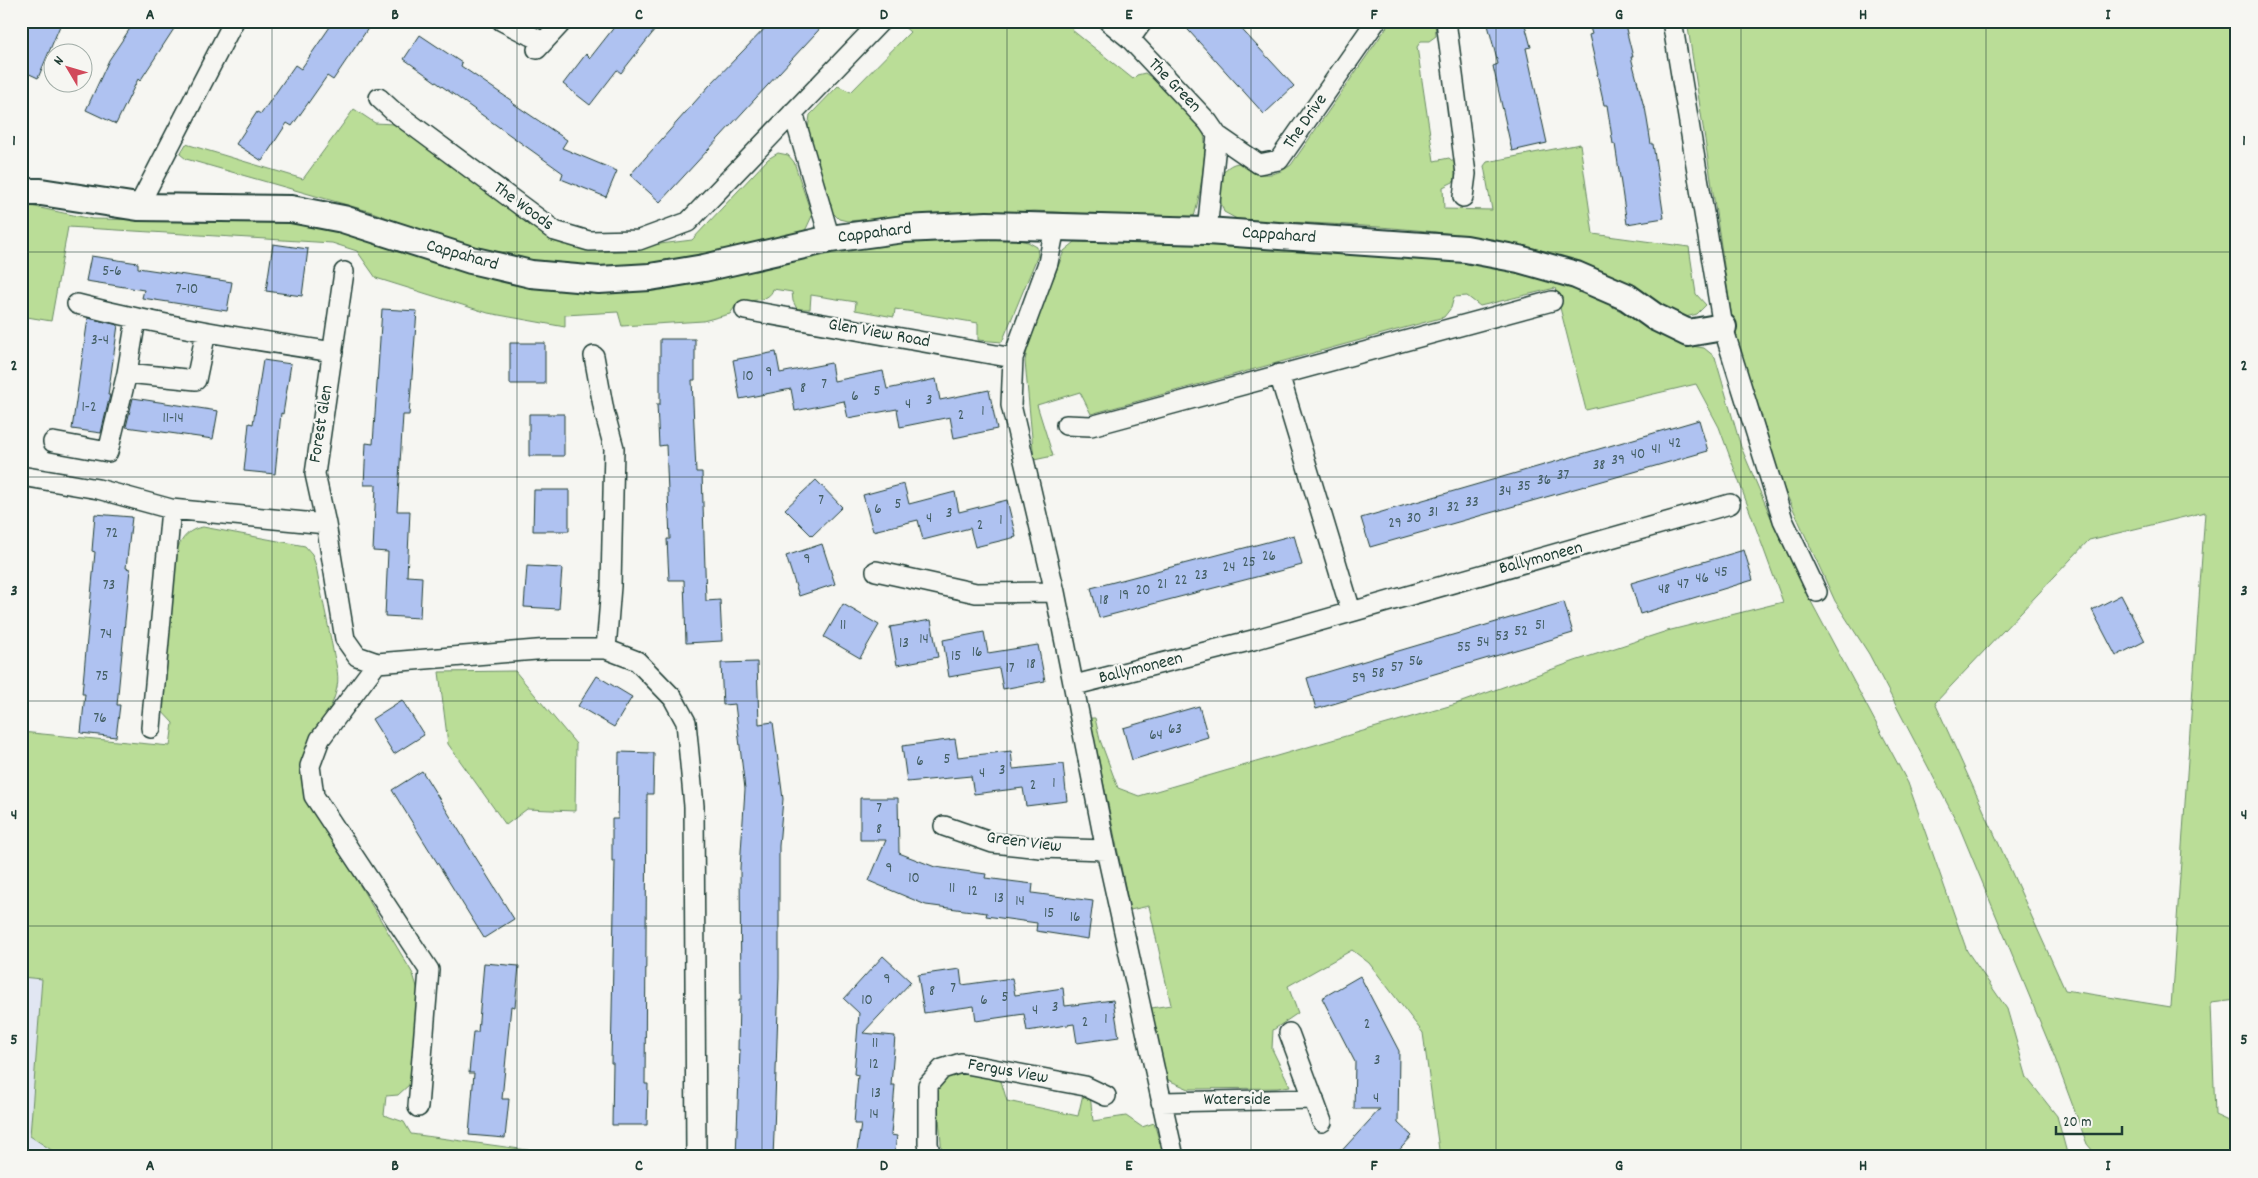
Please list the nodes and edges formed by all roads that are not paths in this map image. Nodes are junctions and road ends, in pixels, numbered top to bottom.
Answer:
1 (234, 21) edge
2 (502, 21) edge
3 (563, 21) edge
4 (882, 21) edge
5 (1108, 21) edge
6 (1143, 21) edge
7 (1376, 21) edge
8 (1446, 21) edge
9 (1672, 21) edge
10 (1130, 39) junction
11 (379, 98) dead end
12 (793, 112) junction
13 (1217, 135) junction
14 (28, 188) edge
15 (1463, 197) dead end
16 (138, 207) junction
17 (1055, 228) junction
18 (1207, 231) junction
19 (830, 239) junction
20 (344, 272) dead end
21 (1552, 301) dead end
22 (77, 304) dead end
23 (745, 310) dead end
24 (136, 319) junction
25 (1723, 327) junction
26 (206, 332) junction
27 (333, 352) junction
28 (594, 356) dead end
29 (1013, 358) junction
30 (127, 373) junction
31 (1279, 374) junction
32 (1066, 425) dead end
33 (53, 442) dead end
34 (21, 476) edge
35 (1730, 504) dead end
36 (171, 509) junction
37 (326, 524) junction
38 (876, 571) dead end
39 (1055, 592) junction
40 (1817, 592) dead end
41 (1351, 611) junction
42 (606, 649) junction
43 (377, 663) junction
44 (1075, 685) junction
45 (151, 728) dead end
46 (944, 826) dead end
47 (1106, 850) junction
48 (1289, 1033) dead end
49 (1106, 1096) dead end
50 (1314, 1099) junction
51 (1161, 1102) junction
52 (418, 1107) dead end
53 (1322, 1122) dead end
54 (696, 1157) edge
55 (931, 1157) edge
56 (1174, 1157) edge

1 - 16 street
2 - 3 street
4 - 12 street, The Woods
5 - 10 street, The Green
6 - 10 street
7 - 13 street, The Drive
8 - 15 street
9 - 25 street
10 - 13 street, The Green
11 - 12 street, The Woods
12 - 19 street
13 - 18 street
14 - 16 main road, Cappahard
16 - 19 main road, Cappahard
17 - 18 main road, Cappahard
17 - 19 main road, Cappahard
17 - 29 street
18 - 25 main road, Cappahard
20 - 27 street, Forest Glen
21 - 31 street
22 - 24 street
23 - 29 street, Glen View Road
24 - 26 street
24 - 30 street
25 - 40 street
26 - 27 street
26 - 30 street
27 - 37 street, Forest Glen
28 - 42 street
29 - 39 street
30 - 33 street
31 - 32 street
31 - 41 street
34 - 36 street
35 - 41 street, Ballymoneen
36 - 37 street
36 - 45 street
37 - 43 street, Forest Glen
38 - 39 street
39 - 44 street
41 - 44 street, Ballymoneen
42 - 43 street
42 - 54 street
43 - 52 street
44 - 47 street
46 - 47 street, Green View
47 - 51 street
48 - 50 street
49 - 55 street, Fergus View
50 - 51 street, Waterside
50 - 53 street
51 - 56 street

